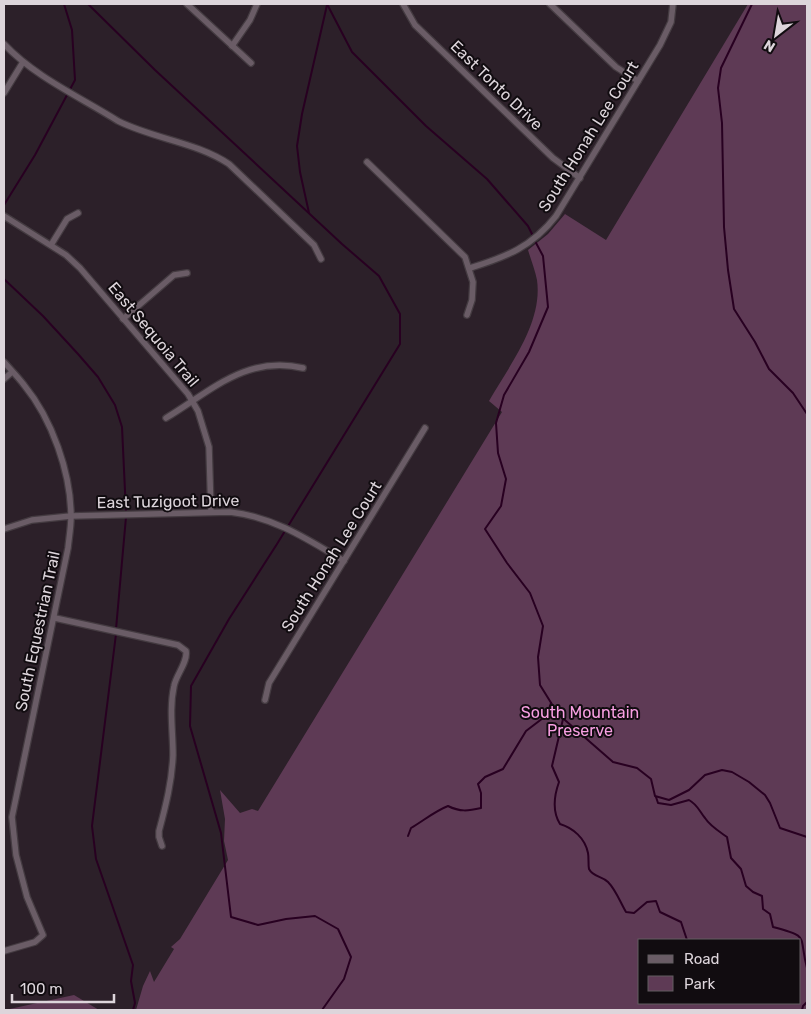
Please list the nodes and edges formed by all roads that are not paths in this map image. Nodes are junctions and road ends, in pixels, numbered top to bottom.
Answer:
1 (188, 4) edge
2 (257, 4) edge
3 (403, 4) edge
4 (550, 4) edge
5 (673, 4) edge
6 (4, 44) edge
7 (232, 46) junction
8 (23, 62) junction
9 (251, 63) dead end
10 (638, 81) junction
11 (4, 93) edge
12 (367, 162) dead end
13 (580, 178) junction
14 (78, 213) dead end
15 (4, 216) edge
16 (51, 245) junction
17 (321, 259) dead end
18 (470, 268) junction
19 (187, 273) dead end
20 (467, 315) dead end
21 (123, 319) junction
22 (4, 362) edge
23 (303, 368) dead end
24 (12, 372) junction
25 (4, 379) edge
26 (193, 402) junction
27 (166, 418) dead end
28 (425, 428) dead end
29 (211, 512) junction
30 (71, 516) junction
31 (4, 528) edge
32 (344, 562) junction
33 (54, 618) junction
34 (265, 700) dead end
35 (162, 846) dead end
36 (4, 951) edge

1 - 7 street
2 - 7 street
3 - 13 street, East Tonto Drive
4 - 10 street
5 - 10 street, South Honah Lee Court
6 - 8 street
7 - 9 street
8 - 11 street
8 - 17 street
10 - 13 street, South Honah Lee Court
12 - 18 street
13 - 18 street, South Honah Lee Court
14 - 16 street
15 - 16 street, East Sequoia Trail
16 - 21 street, East Sequoia Trail
18 - 20 street
19 - 21 street
21 - 26 street, East Sequoia Trail
22 - 24 street, South Equestrian Trail
23 - 26 street
24 - 25 street
24 - 30 street, South Equestrian Trail
26 - 27 street
26 - 29 street, East Sequoia Trail
28 - 32 street, South Honah Lee Court
29 - 30 street, East Tuzigoot Drive
29 - 32 street, East Tuzigoot Drive
30 - 31 street, East Tuzigoot Drive
30 - 33 street, South Equestrian Trail
32 - 34 street, South Honah Lee Court
33 - 35 street
33 - 36 street, South Equestrian Trail

